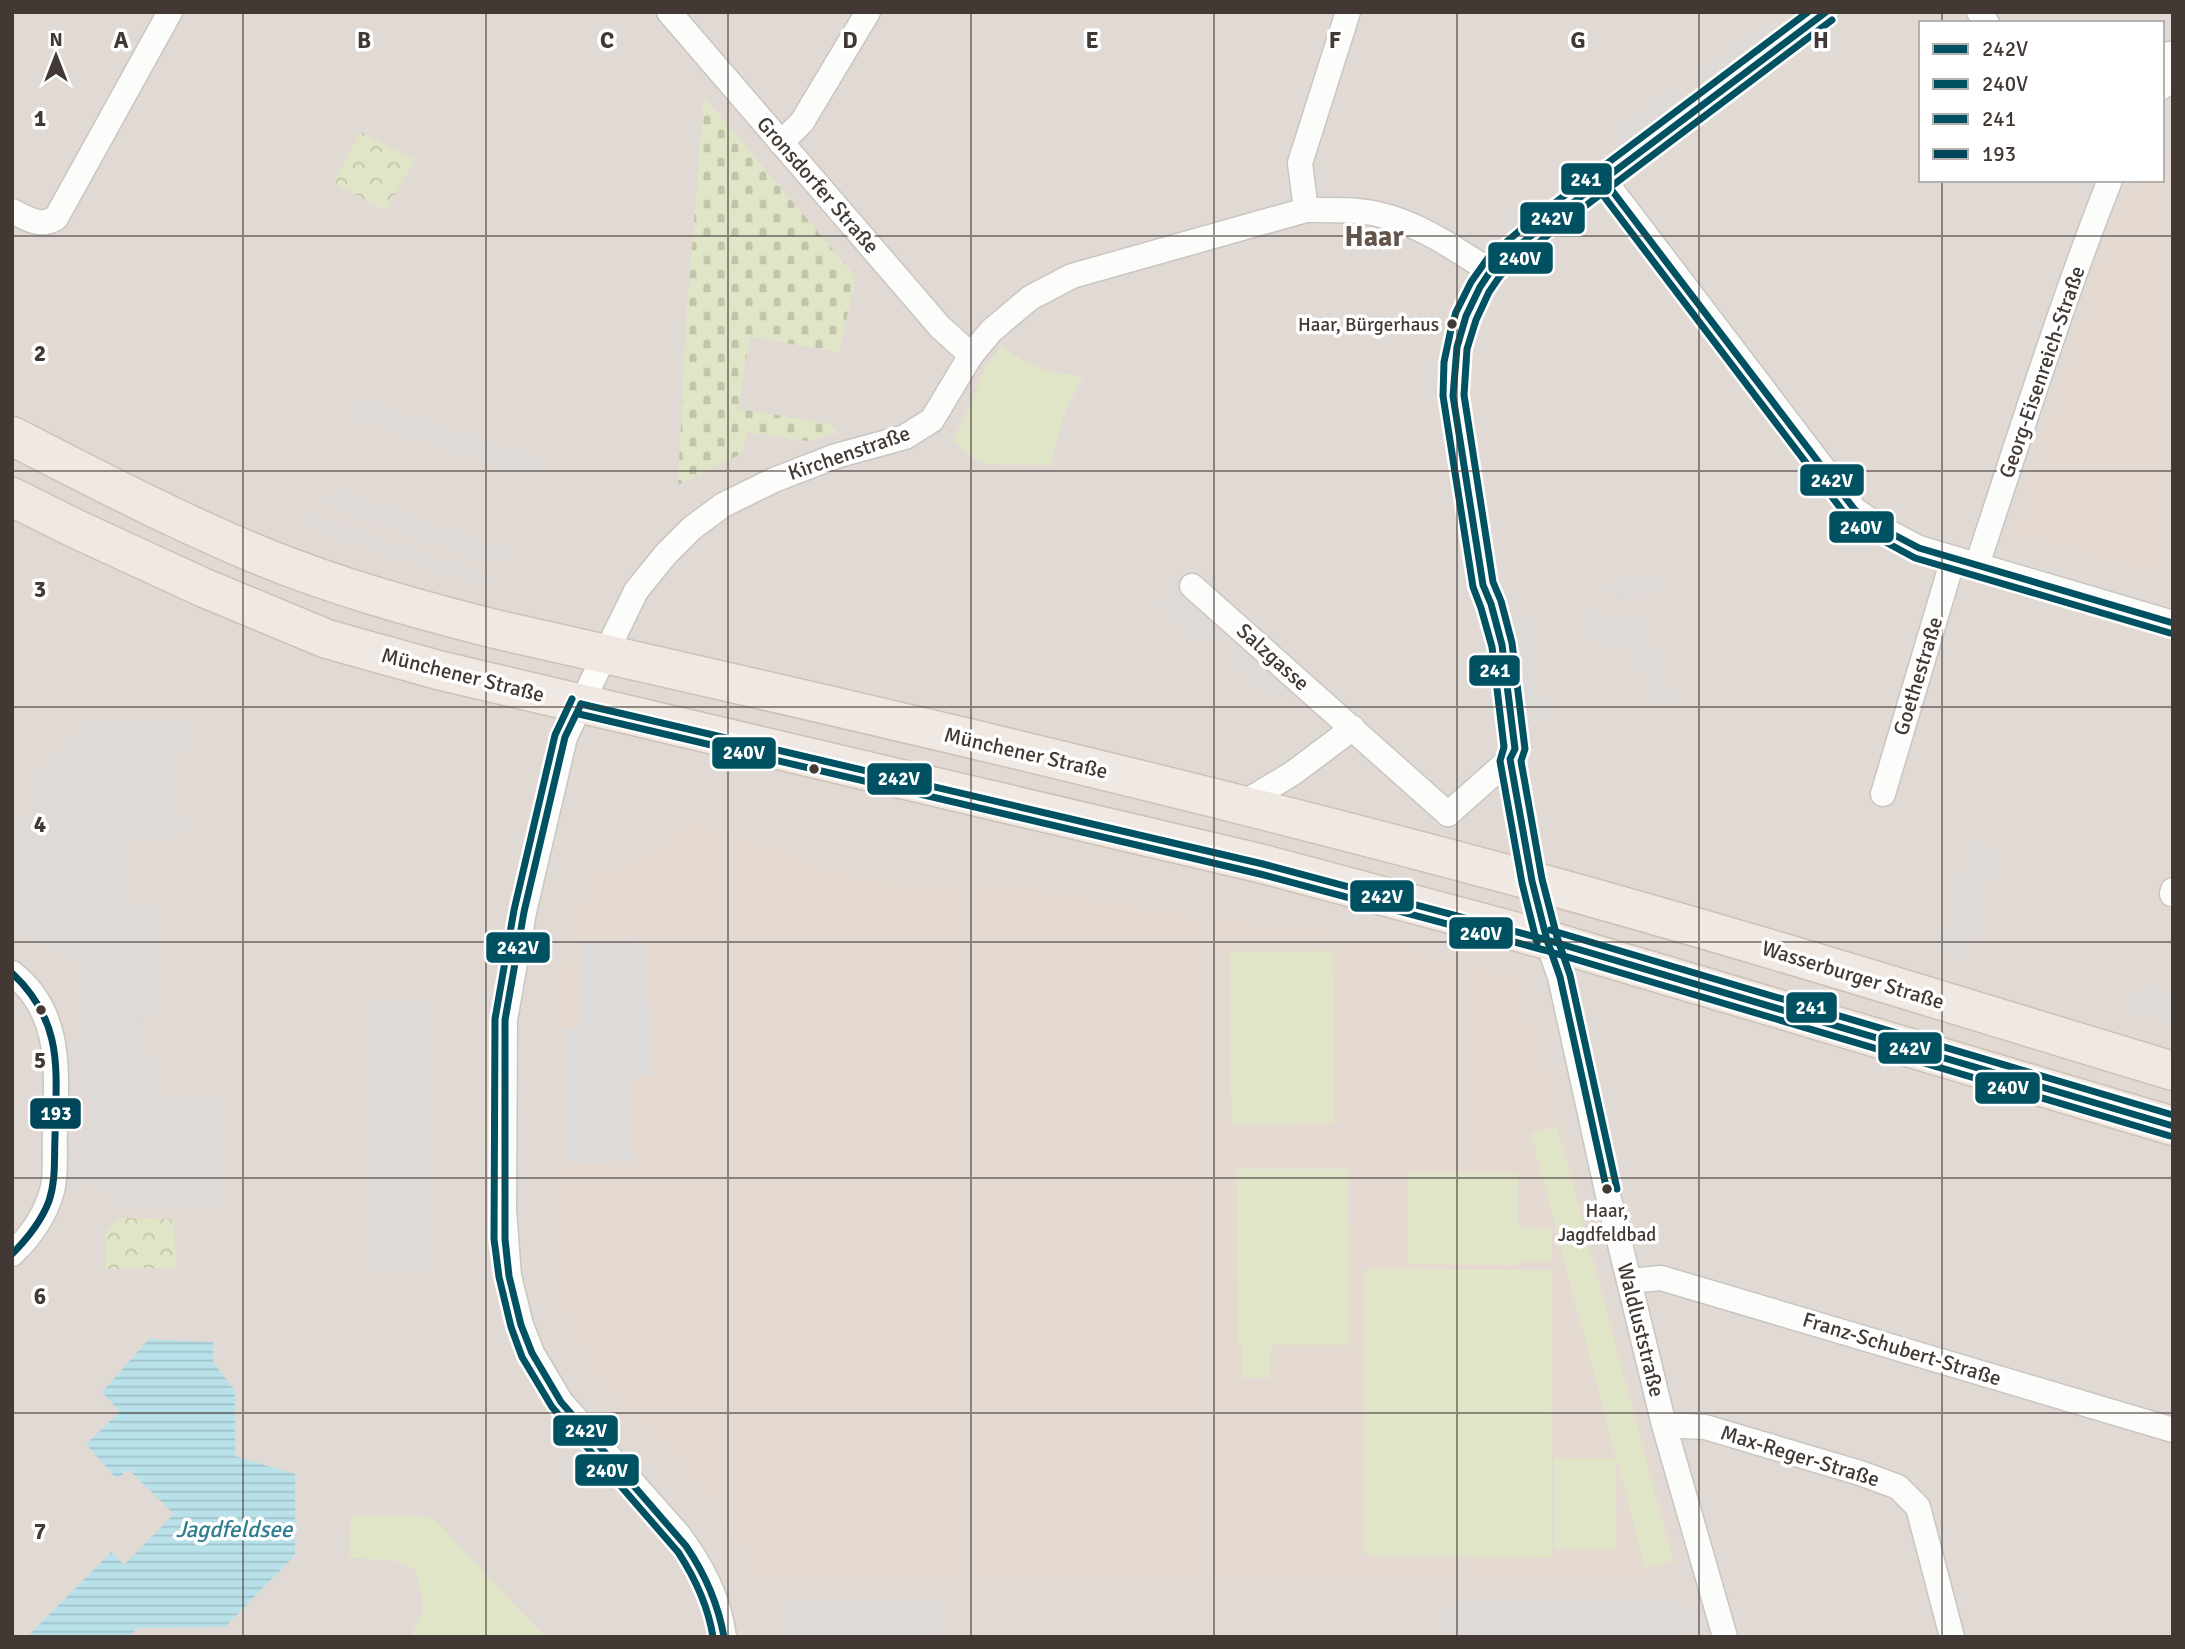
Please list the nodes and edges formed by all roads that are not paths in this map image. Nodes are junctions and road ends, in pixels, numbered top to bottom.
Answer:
1 (170, 12) edge
2 (669, 12) edge
3 (868, 12) edge
4 (1348, 12) edge
5 (1826, 12) edge
6 (2168, 52) edge
7 (2164, 83) edge
8 (781, 143) junction
9 (1604, 180) junction
10 (2109, 182) edge
11 (1306, 210) junction
12 (12, 211) edge
13 (1490, 271) junction
14 (971, 355) junction
15 (12, 436) edge
16 (12, 497) edge
17 (1965, 562) junction
18 (1192, 586) dead end
19 (2173, 623) edge
20 (605, 654) junction
21 (582, 704) junction
22 (1353, 728) junction
23 (1510, 759) junction
24 (1883, 794) dead end
25 (1242, 804) junction
26 (1448, 814) junction
27 (1437, 856) junction
28 (1532, 881) junction
29 (1547, 940) junction
30 (14, 974) edge
31 (2173, 1071) edge
32 (2173, 1126) edge
33 (12, 1254) edge
34 (1629, 1281) junction
35 (1664, 1425) junction
36 (2173, 1430) edge
37 (724, 1637) edge
38 (1725, 1637) edge
39 (1952, 1637) edge

1 - 12 street
2 - 8 street, Gronsdorfer Straße
3 - 8 street
4 - 11 street
5 - 9 street, Waldluststraße
6 - 7 street
8 - 14 street, Gronsdorfer Straße
9 - 13 street, Waldluststraße
9 - 17 street
10 - 17 street, Georg-Eisenreich-Straße
11 - 13 street, Kirchenstraße
11 - 14 street, Kirchenstraße
13 - 23 street, Waldluststraße
14 - 20 street, Kirchenstraße
15 - 20 main road, Münchener Straße
16 - 21 main road, Münchener Straße
17 - 19 street
17 - 24 street, Goethestraße
18 - 22 street, Salzgasse
20 - 21 street, Kirchenstraße
20 - 25 main road, Münchener Straße
21 - 29 main road, Münchener Straße
21 - 37 street, Kirchenstraße
22 - 25 street
22 - 26 street, Salzgasse
23 - 26 street
23 - 28 street, Waldluststraße
25 - 27 main road, Münchener Straße
26 - 27 street
27 - 28 main road, Münchener Straße
28 - 29 street, Waldluststraße
28 - 31 main road, Wasserburger Straße
29 - 32 main road
29 - 34 street, Waldluststraße
30 - 33 street
34 - 35 street, Waldluststraße
34 - 36 street, Franz-Schubert-Straße
35 - 38 street, Waldluststraße
35 - 39 street, Max-Reger-Straße

